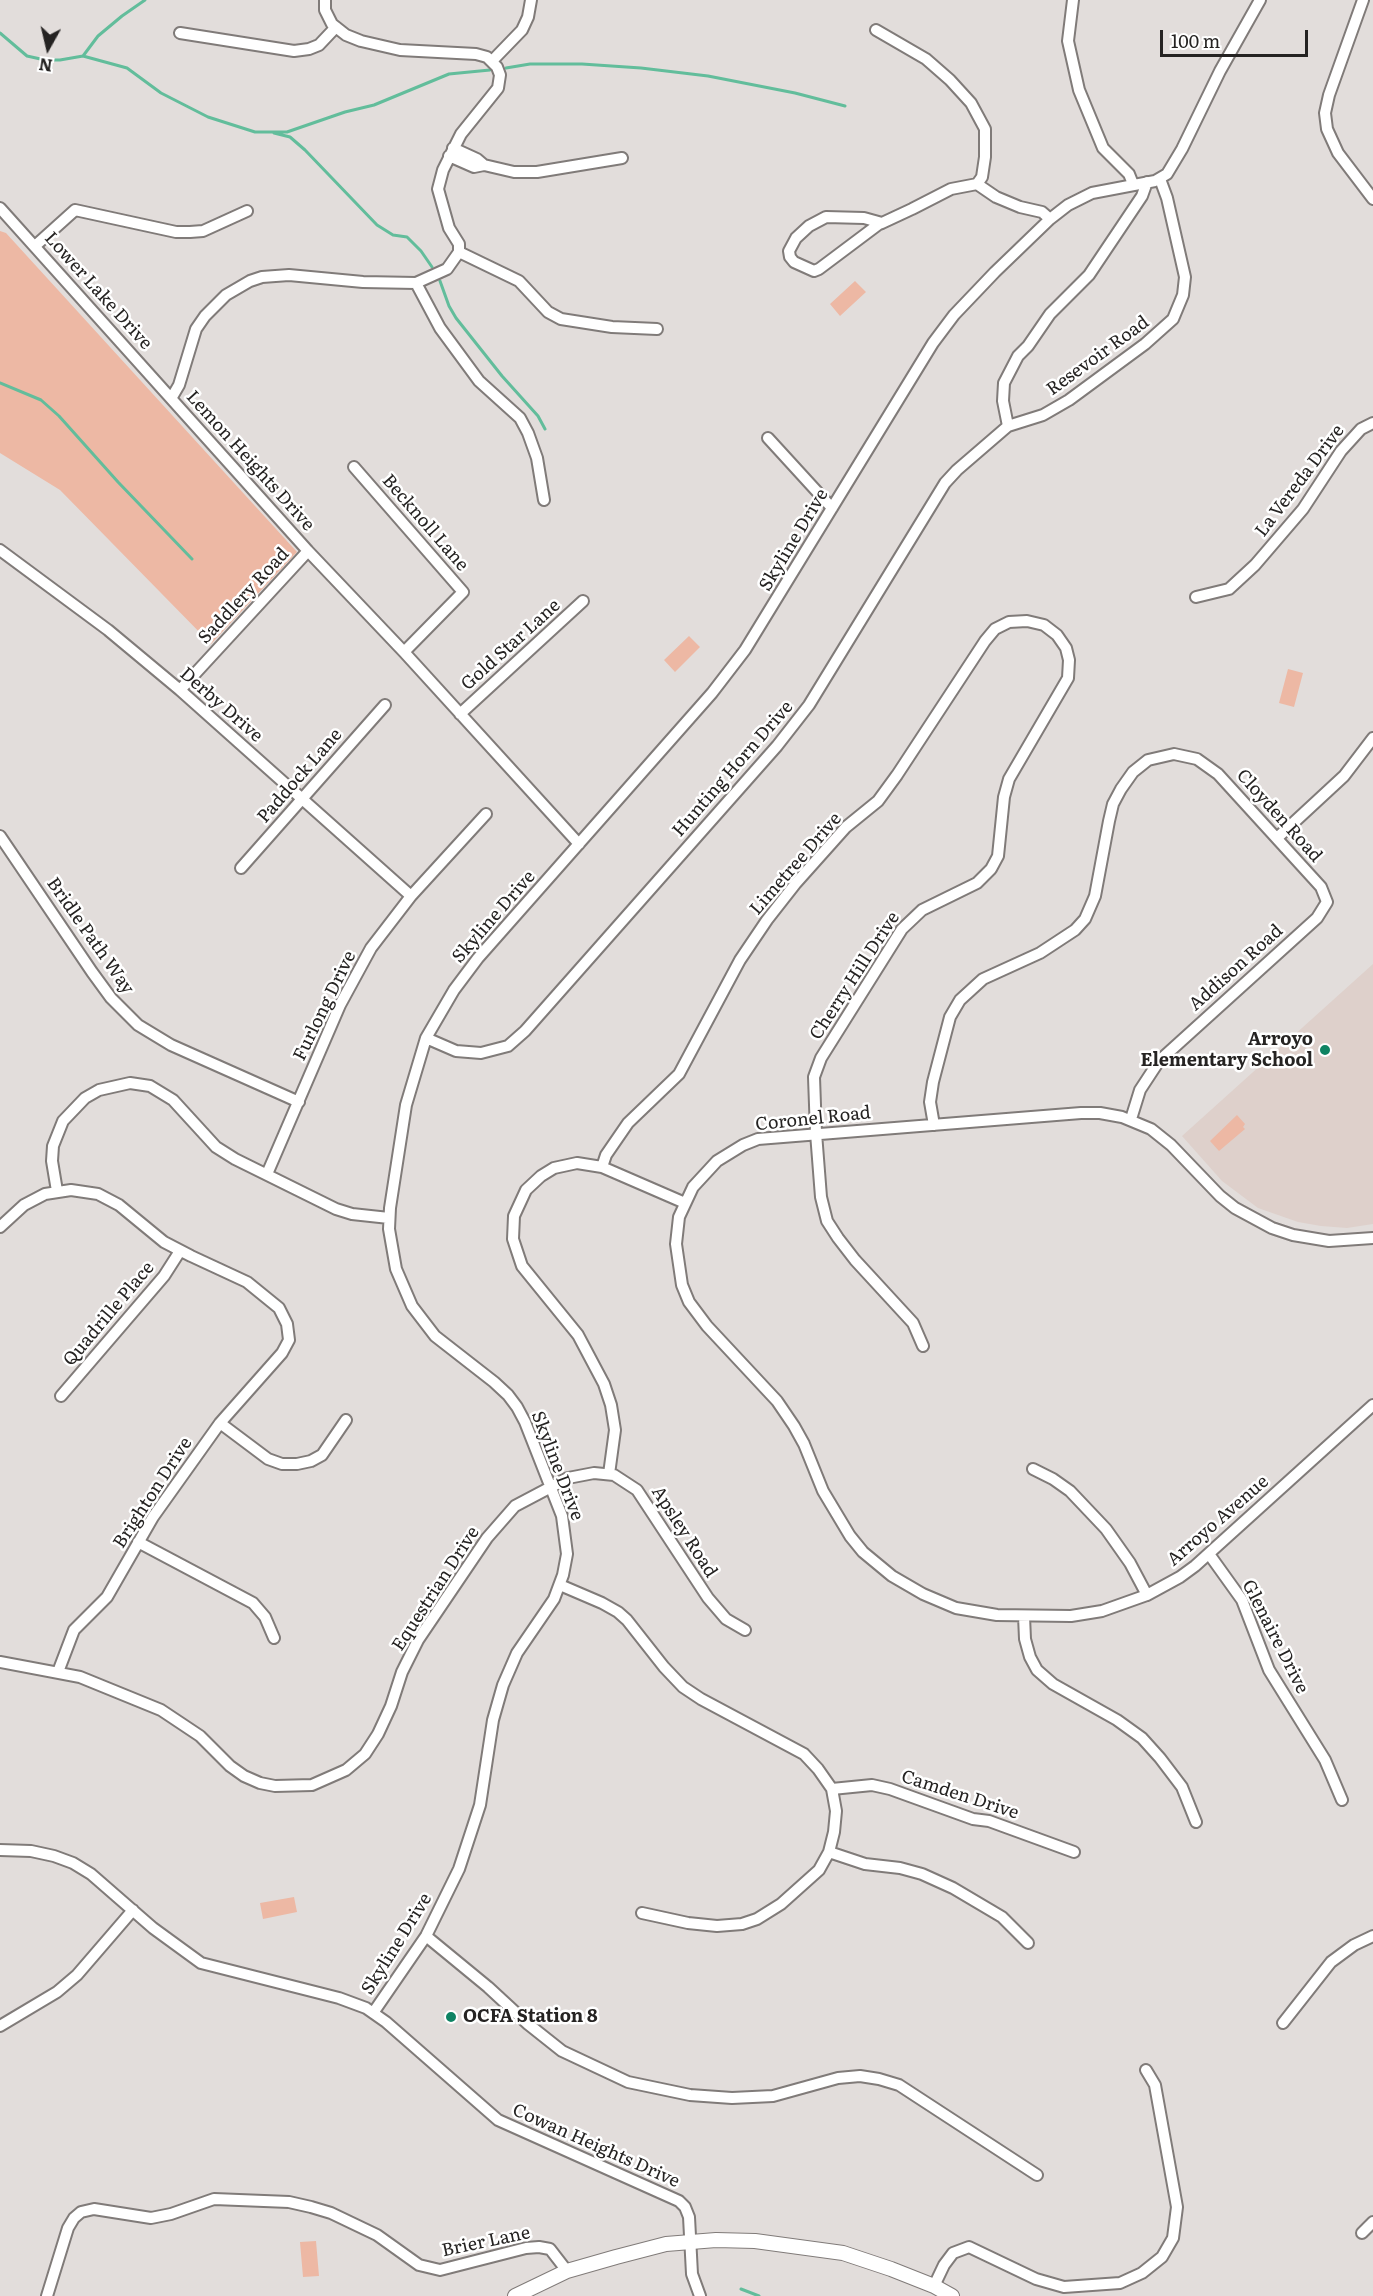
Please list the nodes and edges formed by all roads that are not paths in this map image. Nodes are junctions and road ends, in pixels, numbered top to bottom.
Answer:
1 (325, 0) edge
2 (531, 0) edge
3 (1073, 0) edge
4 (1260, 0) edge
5 (1363, 0) edge
6 (336, 27) junction
7 (876, 30) dead end
8 (180, 33) dead end
9 (492, 61) junction
10 (451, 152) junction
11 (622, 158) dead end
12 (1160, 179) junction
13 (1148, 182) junction
14 (977, 184) junction
15 (1133, 184) junction
16 (1373, 199) edge
17 (1, 210) edge
18 (247, 211) dead end
19 (1050, 219) junction
20 (882, 223) junction
21 (35, 246) junction
22 (459, 252) junction
23 (417, 283) junction
24 (657, 329) dead end
25 (172, 397) junction
26 (1373, 423) edge
27 (1008, 426) junction
28 (768, 438) dead end
29 (354, 467) dead end
30 (544, 500) dead end
31 (832, 508) junction
32 (0, 550) edge
33 (308, 551) junction
34 (1196, 597) dead end
35 (583, 601) dead end
36 (1044, 625) joint
37 (404, 652) junction
38 (180, 690) junction
39 (385, 705) dead end
40 (460, 714) junction
41 (1373, 738) edge
42 (303, 798) junction
43 (486, 814) dead end
44 (0, 836) edge
45 (1277, 838) junction
46 (579, 844) junction
47 (241, 868) dead end
48 (411, 896) junction
49 (1327, 902) joint
50 (426, 1038) junction
51 (299, 1102) junction
52 (1131, 1119) junction
53 (934, 1125) junction
54 (816, 1133) junction
55 (602, 1167) junction
56 (267, 1174) junction
57 (57, 1191) junction
58 (685, 1203) junction
59 (389, 1218) junction
60 (0, 1227) edge
61 (1373, 1238) edge
62 (180, 1251) junction
63 (923, 1346) dead end
64 (61, 1396) dead end
65 (1373, 1405) edge
66 (346, 1420) dead end
67 (220, 1424) junction
68 (1033, 1469) dead end
69 (609, 1474) junction
70 (551, 1485) junction
71 (138, 1542) junction
72 (1209, 1554) junction
73 (560, 1585) junction
74 (1147, 1595) junction
75 (1024, 1616) junction
76 (745, 1630) dead end
77 (274, 1638) dead end
78 (0, 1662) edge
79 (58, 1672) junction
80 (832, 1789) junction
81 (1342, 1800) dead end
82 (1196, 1822) dead end
83 (0, 1850) edge
84 (829, 1852) junction
85 (1074, 1852) dead end
86 (133, 1910) junction
87 (642, 1913) dead end
88 (426, 1935) junction
89 (1373, 1936) edge
90 (1028, 1943) dead end
91 (373, 2013) junction
92 (1283, 2023) dead end
93 (0, 2026) edge
94 (1146, 2070) dead end
95 (1037, 2175) dead end
96 (1373, 2222) edge
97 (1362, 2233) dead end
98 (691, 2242) junction
99 (567, 2271) junction
100 (934, 2286) junction
101 (46, 2296) edge
102 (515, 2296) edge
103 (700, 2296) edge
104 (952, 2296) edge

1 - 6 street
2 - 9 street
3 - 15 street
4 - 12 street
5 - 16 street
6 - 8 street
6 - 9 street
7 - 14 street
9 - 10 street
10 - 11 street
10 - 22 street
12 - 13 street, Skyline Drive
12 - 27 street, Resevoir Road
13 - 15 street, Skyline Drive
13 - 27 street
14 - 19 street
14 - 20 street
15 - 19 street, Skyline Drive
17 - 21 street, Lower Lake Drive
18 - 21 street
19 - 31 street, Skyline Drive
20 - 20 street
21 - 25 street, Lower Lake Drive
22 - 23 street, Lemon Heights Drive
22 - 24 street
23 - 25 street, Lemon Heights Drive
23 - 30 street
25 - 33 street, Lemon Heights Drive
26 - 34 street, La Vereda Drive
27 - 50 street, Hunting Horn Drive
28 - 31 street
29 - 37 street, Becknoll Lane
31 - 46 street, Skyline Drive
32 - 38 street, Derby Drive
33 - 37 street, Lemon Heights Drive
33 - 38 street, Saddlery Road
35 - 40 street, Gold Star Lane
36 - 54 street, Cherry Hill Drive
36 - 55 street, Limetree Drive
37 - 40 street, Lemon Heights Drive
38 - 42 street, Derby Drive
39 - 42 street, Paddock Lane
40 - 46 street, Lemon Heights Drive
41 - 45 street
42 - 47 street, Paddock Lane
42 - 48 street, Derby Drive
43 - 48 street, Furlong Drive
44 - 51 street, Bridle Path Way
45 - 49 street, Cloyden Road
45 - 53 street, Cloyden Road
46 - 50 street, Skyline Drive
48 - 51 street, Furlong Drive
49 - 52 street, Addison Road
50 - 59 street, Skyline Drive
51 - 56 street, Furlong Drive
52 - 53 street, Coronel Road
52 - 61 street, Coronel Road
53 - 54 street, Coronel Road
54 - 58 street, Coronel Road
54 - 63 street, Cherry Hill Drive
55 - 58 street
55 - 69 street
56 - 57 street
56 - 59 street
57 - 60 street
57 - 62 street
58 - 75 street, Coronel Road
59 - 70 street, Skyline Drive
62 - 64 street, Quadrille Place
62 - 67 street, Brighton Drive
65 - 72 street, Arroyo Avenue
66 - 67 street
67 - 71 street, Brighton Drive
68 - 74 street
69 - 70 street
69 - 76 street, Apsley Road
70 - 73 street, Skyline Drive
70 - 79 street, Equestrian Drive
71 - 77 street
71 - 79 street, Brighton Drive
72 - 74 street, Arroyo Avenue
72 - 81 street, Glenaire Drive
73 - 80 street
73 - 88 street, Skyline Drive
74 - 75 street, Arroyo Avenue
75 - 82 street
78 - 79 street, Equestrian Drive
80 - 84 street
80 - 85 street, Camden Drive
83 - 86 street, Cowan Heights Drive
84 - 87 street
84 - 90 street
86 - 91 street, Cowan Heights Drive
86 - 93 street
88 - 91 street, Skyline Drive
88 - 95 street
89 - 92 street
91 - 98 street, Cowan Heights Drive
94 - 100 street
96 - 97 street
98 - 99 main road
98 - 100 main road
98 - 103 street, Cowan Heights Drive
99 - 101 street, Brier Lane
99 - 102 main road
100 - 104 main road

